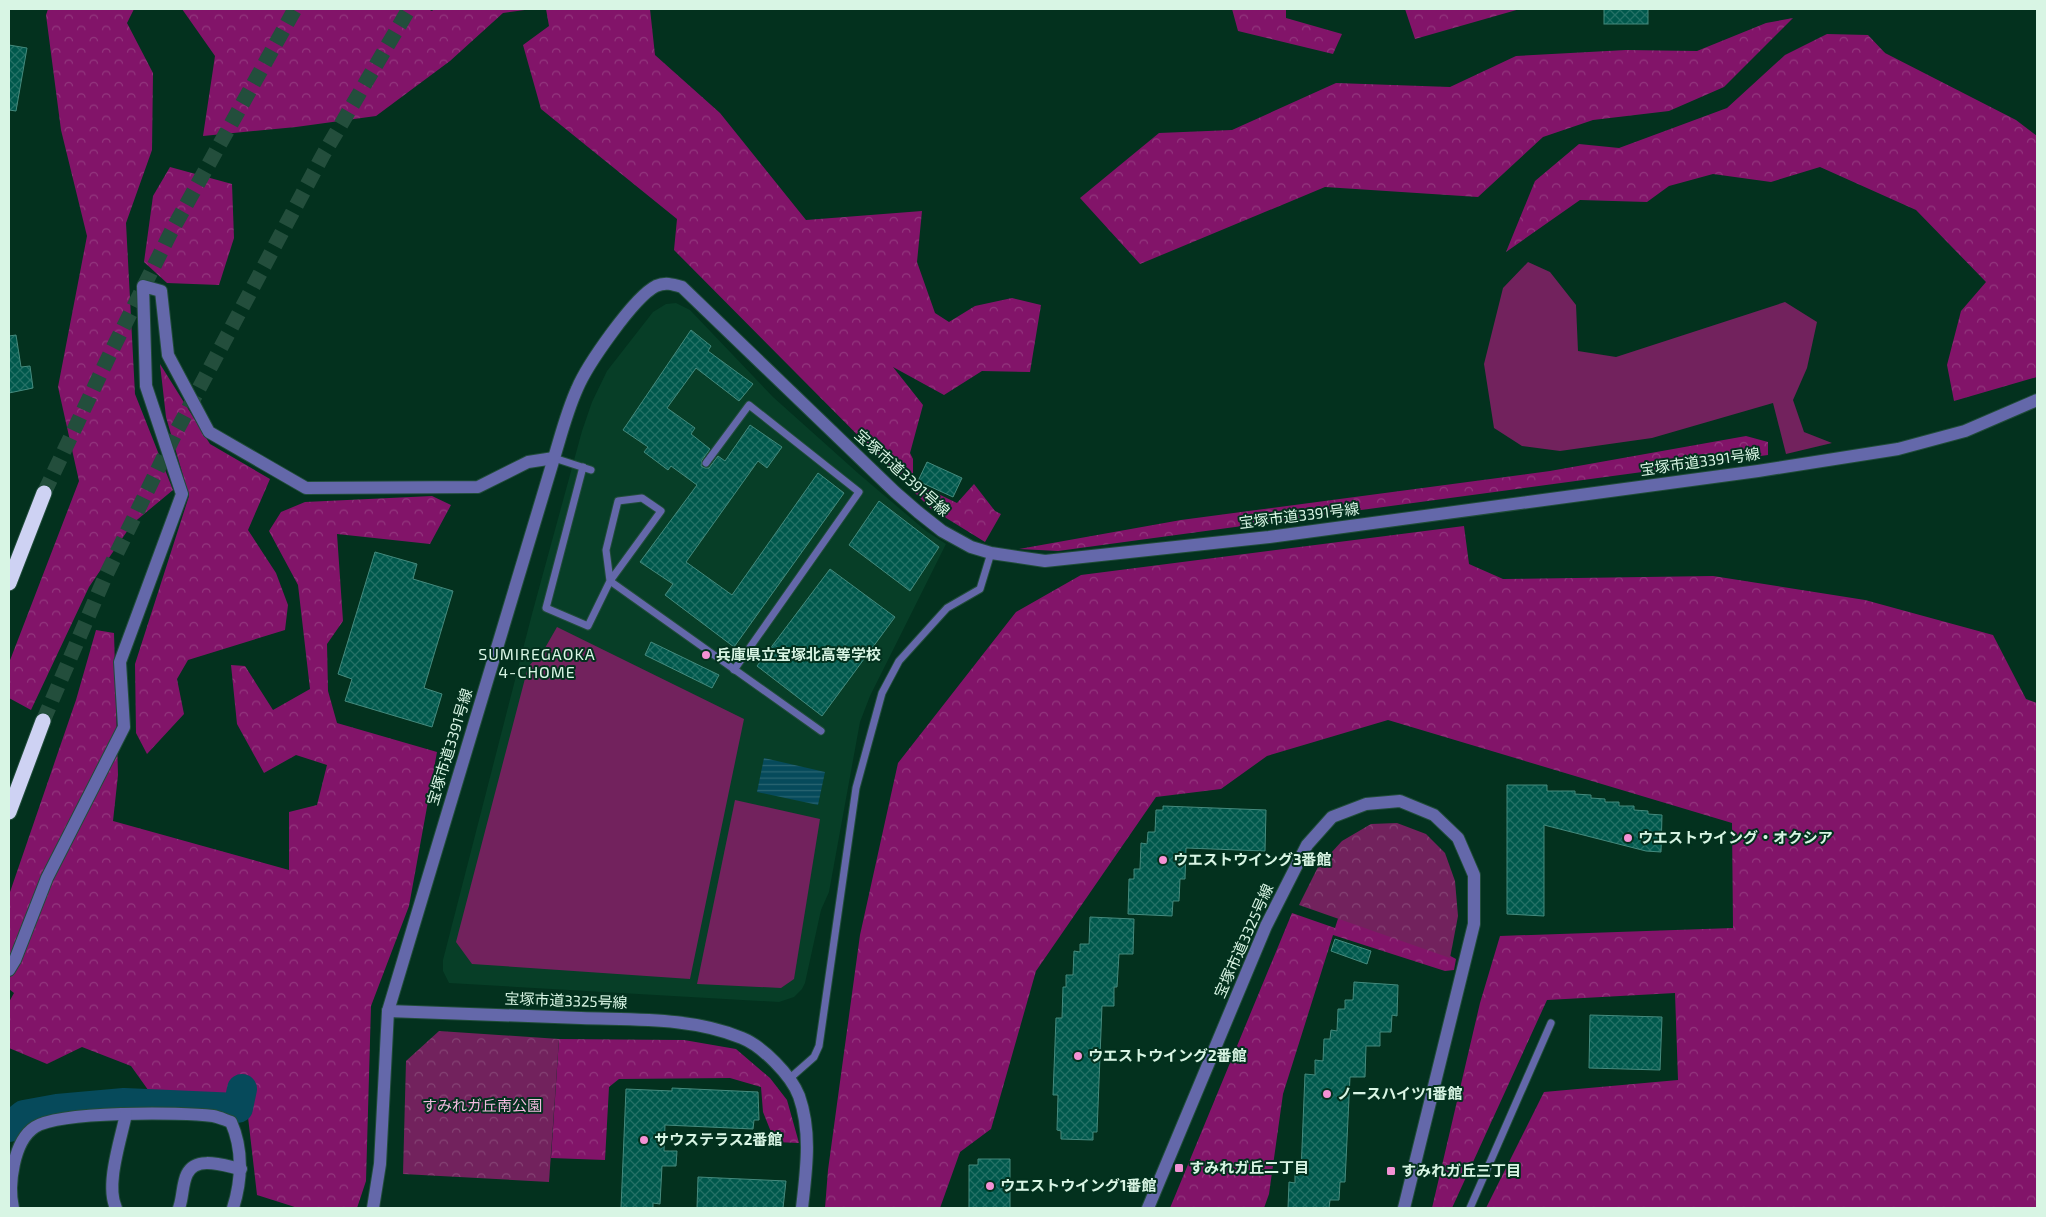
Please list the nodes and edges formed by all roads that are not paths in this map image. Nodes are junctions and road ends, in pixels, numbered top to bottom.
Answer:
1 (2037, 400) edge
2 (554, 458) junction
3 (706, 463) dead end
4 (583, 467) junction
5 (592, 470) dead end
6 (44, 493) tunnel mouth
7 (991, 553) junction
8 (610, 581) junction
9 (9, 584) edge
10 (734, 670) junction
11 (43, 721) tunnel mouth
12 (821, 732) dead end
13 (9, 812) edge
14 (9, 970) edge
15 (388, 1011) junction
16 (1550, 1024) dead end
17 (789, 1079) junction
18 (126, 1114) junction
19 (241, 1169) junction
20 (13, 1208) edge
21 (116, 1208) edge
22 (179, 1208) edge
23 (233, 1208) edge
24 (373, 1208) edge
25 (802, 1208) edge
26 (1148, 1208) edge
27 (1404, 1208) edge
28 (1470, 1208) edge

1 - 7 street, 宝塚市道3391号線
2 - 4 lane
2 - 7 street, 宝塚市道3391号線
2 - 14 street
2 - 15 street, 宝塚市道3391号線
3 - 10 lane
4 - 5 lane
4 - 8 lane
6 - 9 highway
7 - 17 lane
8 - 8 lane
8 - 10 lane
10 - 12 lane
11 - 13 highway
15 - 17 street, 宝塚市道3325号線
15 - 24 street
16 - 28 lane
17 - 25 street, 宝塚市道3325号線
18 - 19 street
18 - 20 street
18 - 21 street
19 - 22 street
19 - 23 street
26 - 27 street, 宝塚市道3325号線

